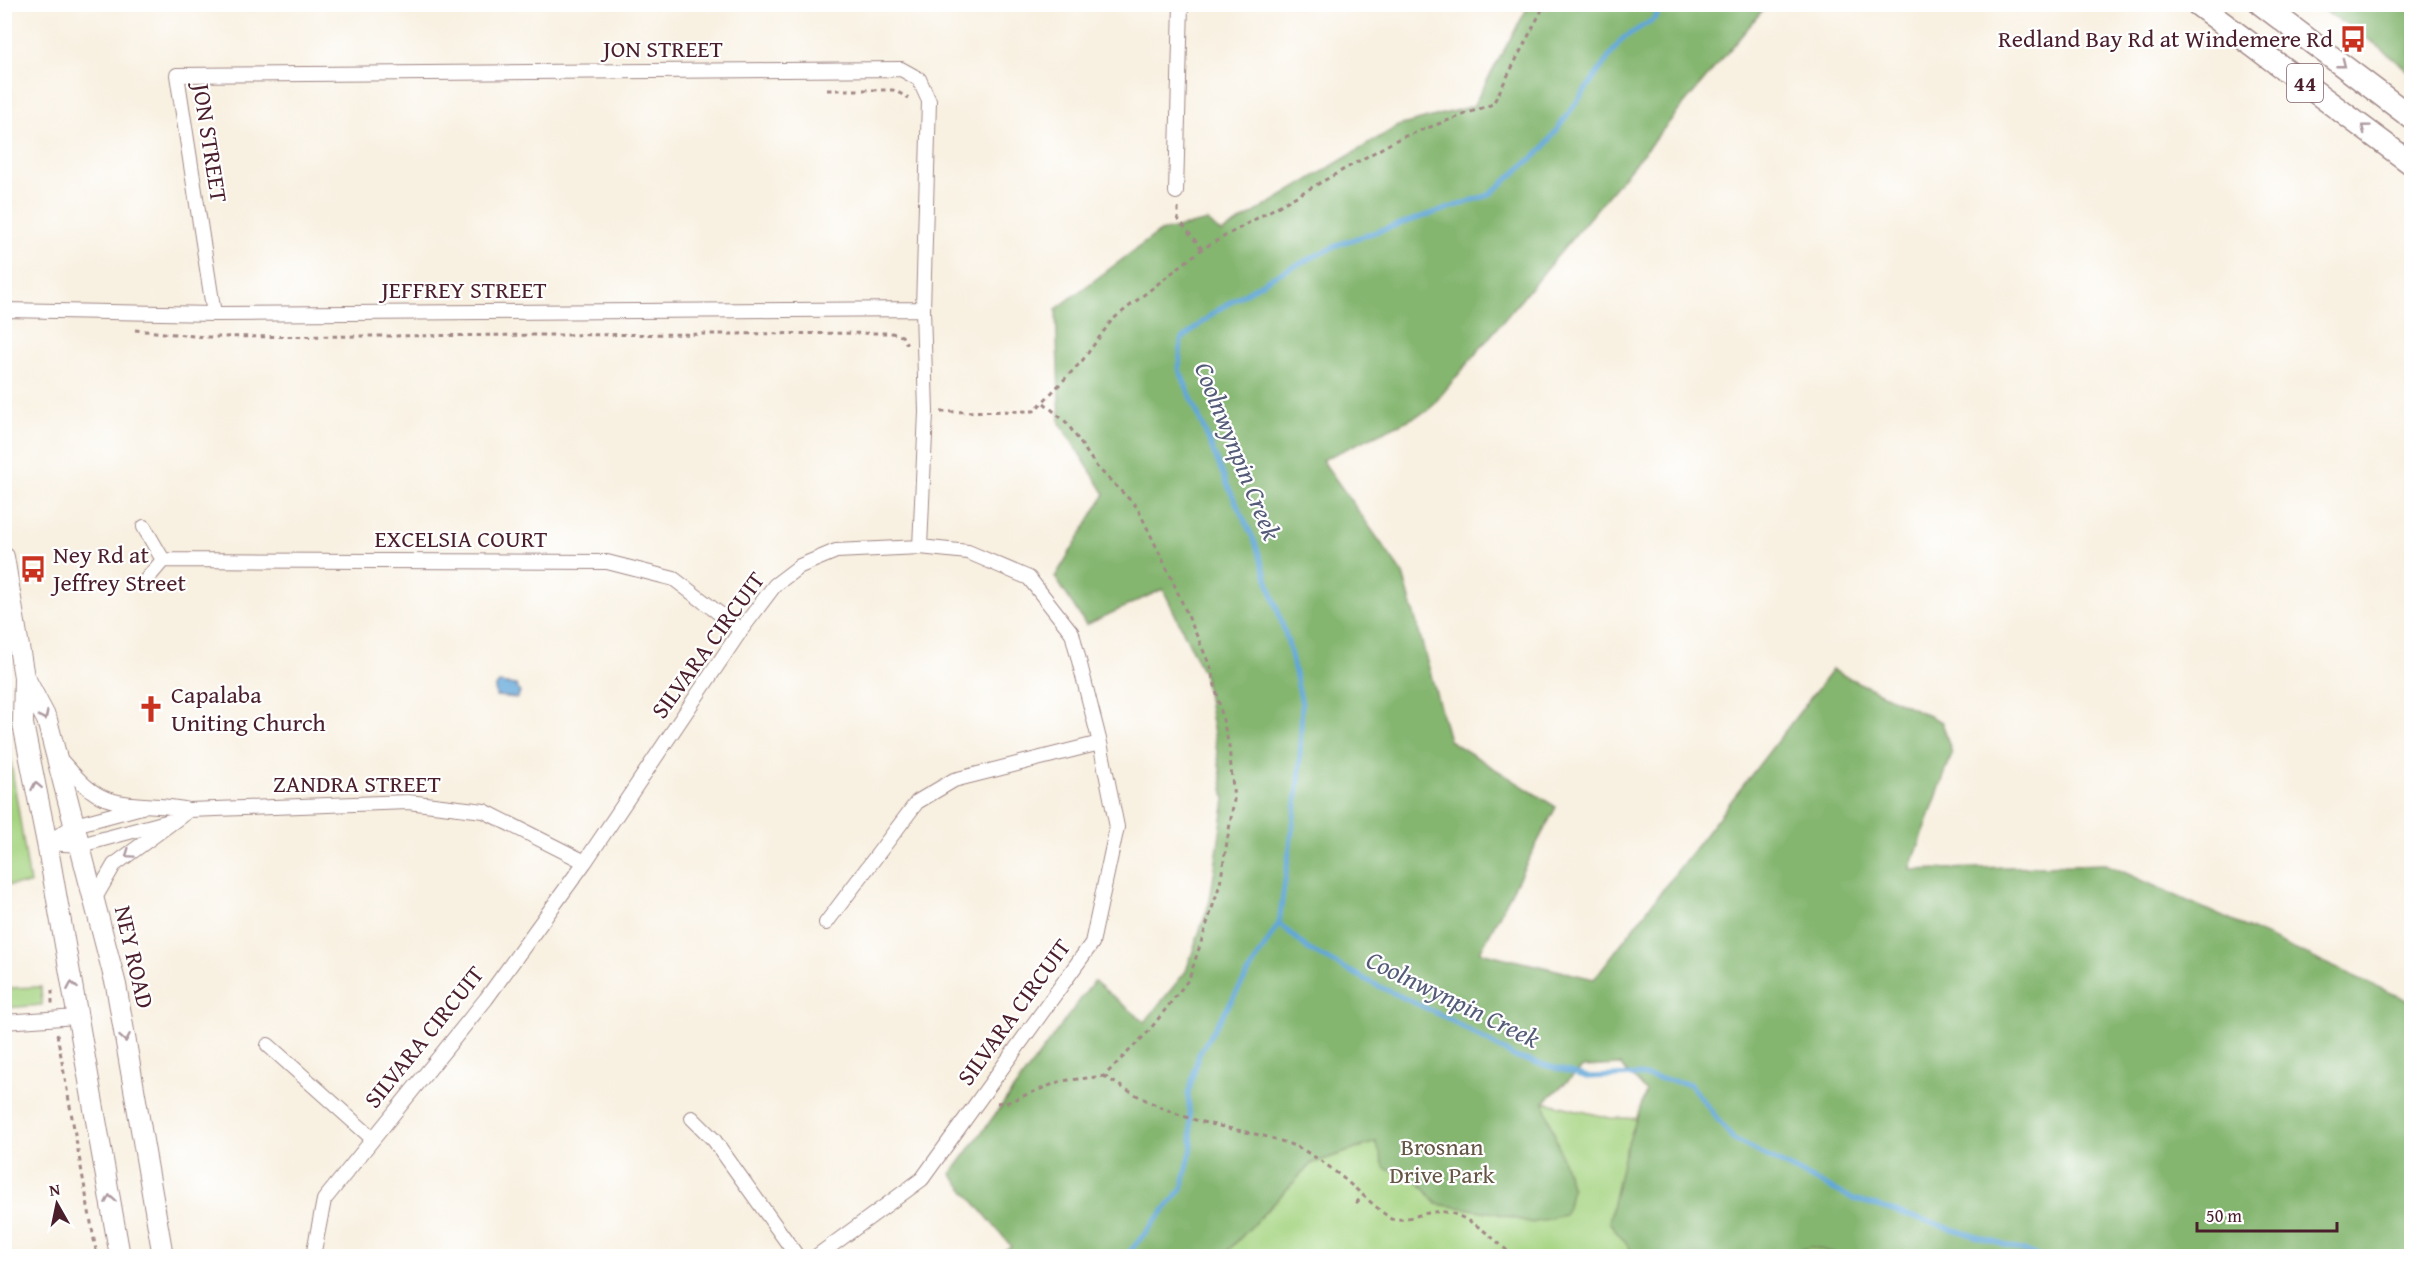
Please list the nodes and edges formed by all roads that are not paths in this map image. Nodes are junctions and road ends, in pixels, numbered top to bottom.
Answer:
1 (1181, 4) edge
2 (2197, 4) edge
3 (2261, 4) edge
4 (2412, 118) edge
5 (2412, 164) edge
6 (1176, 192) road end
7 (923, 309) junction
8 (4, 310) edge
9 (214, 314) junction
10 (144, 527) dead end
11 (920, 547) junction
12 (4, 557) edge
13 (163, 561) junction
14 (147, 579) dead end
15 (741, 630) junction
16 (24, 677) junction
17 (1100, 743) junction
18 (58, 757) junction
19 (146, 806) junction
20 (189, 810) junction
21 (175, 819) junction
22 (75, 825) junction
23 (47, 843) junction
24 (81, 846) junction
25 (585, 862) junction
26 (95, 898) junction
27 (826, 923) dead end
28 (77, 1017) junction
29 (4, 1022) edge
30 (268, 1045) dead end
31 (692, 1118) dead end
32 (372, 1138) junction
33 (120, 1257) edge
34 (163, 1257) edge
35 (313, 1257) edge
36 (797, 1257) edge
37 (817, 1257) edge

1 - 6 street
5 -> 2 main road, 44
3 -> 4 main road, 44
7 - 9 street, JEFFREY STREET
7 - 9 street, JON STREET
7 - 11 street, JON STREET
8 - 9 street, JEFFREY STREET
10 - 13 street
11 - 15 street, SILVARA CIRCUIT
11 - 17 street, SILVARA CIRCUIT
12 - 16 main road, NEY ROAD
13 - 14 street
13 - 15 street, EXCELSIA COURT
15 - 25 street, SILVARA CIRCUIT
16 -> 18 main road, NEY ROAD
23 -> 16 main road, NEY ROAD
17 - 27 street
17 - 37 street, SILVARA CIRCUIT
18 - 19 street, ZANDRA STREET
18 - 22 main road, NEY ROAD
19 - 20 street, ZANDRA STREET
19 - 22 street, ZANDRA STREET
20 - 21 street
20 - 25 street, ZANDRA STREET
21 - 24 street
21 -> 26 street
22 - 23 street, ZANDRA STREET
22 - 24 main road, NEY ROAD
23 - 24 street
28 -> 23 main road, NEY ROAD
24 - 26 main road, NEY ROAD
25 - 32 street, SILVARA CIRCUIT
26 -> 34 main road, NEY ROAD
28 - 29 street
33 -> 28 main road, NEY ROAD
30 - 32 street
31 - 36 street
32 - 35 street, SILVARA CIRCUIT

